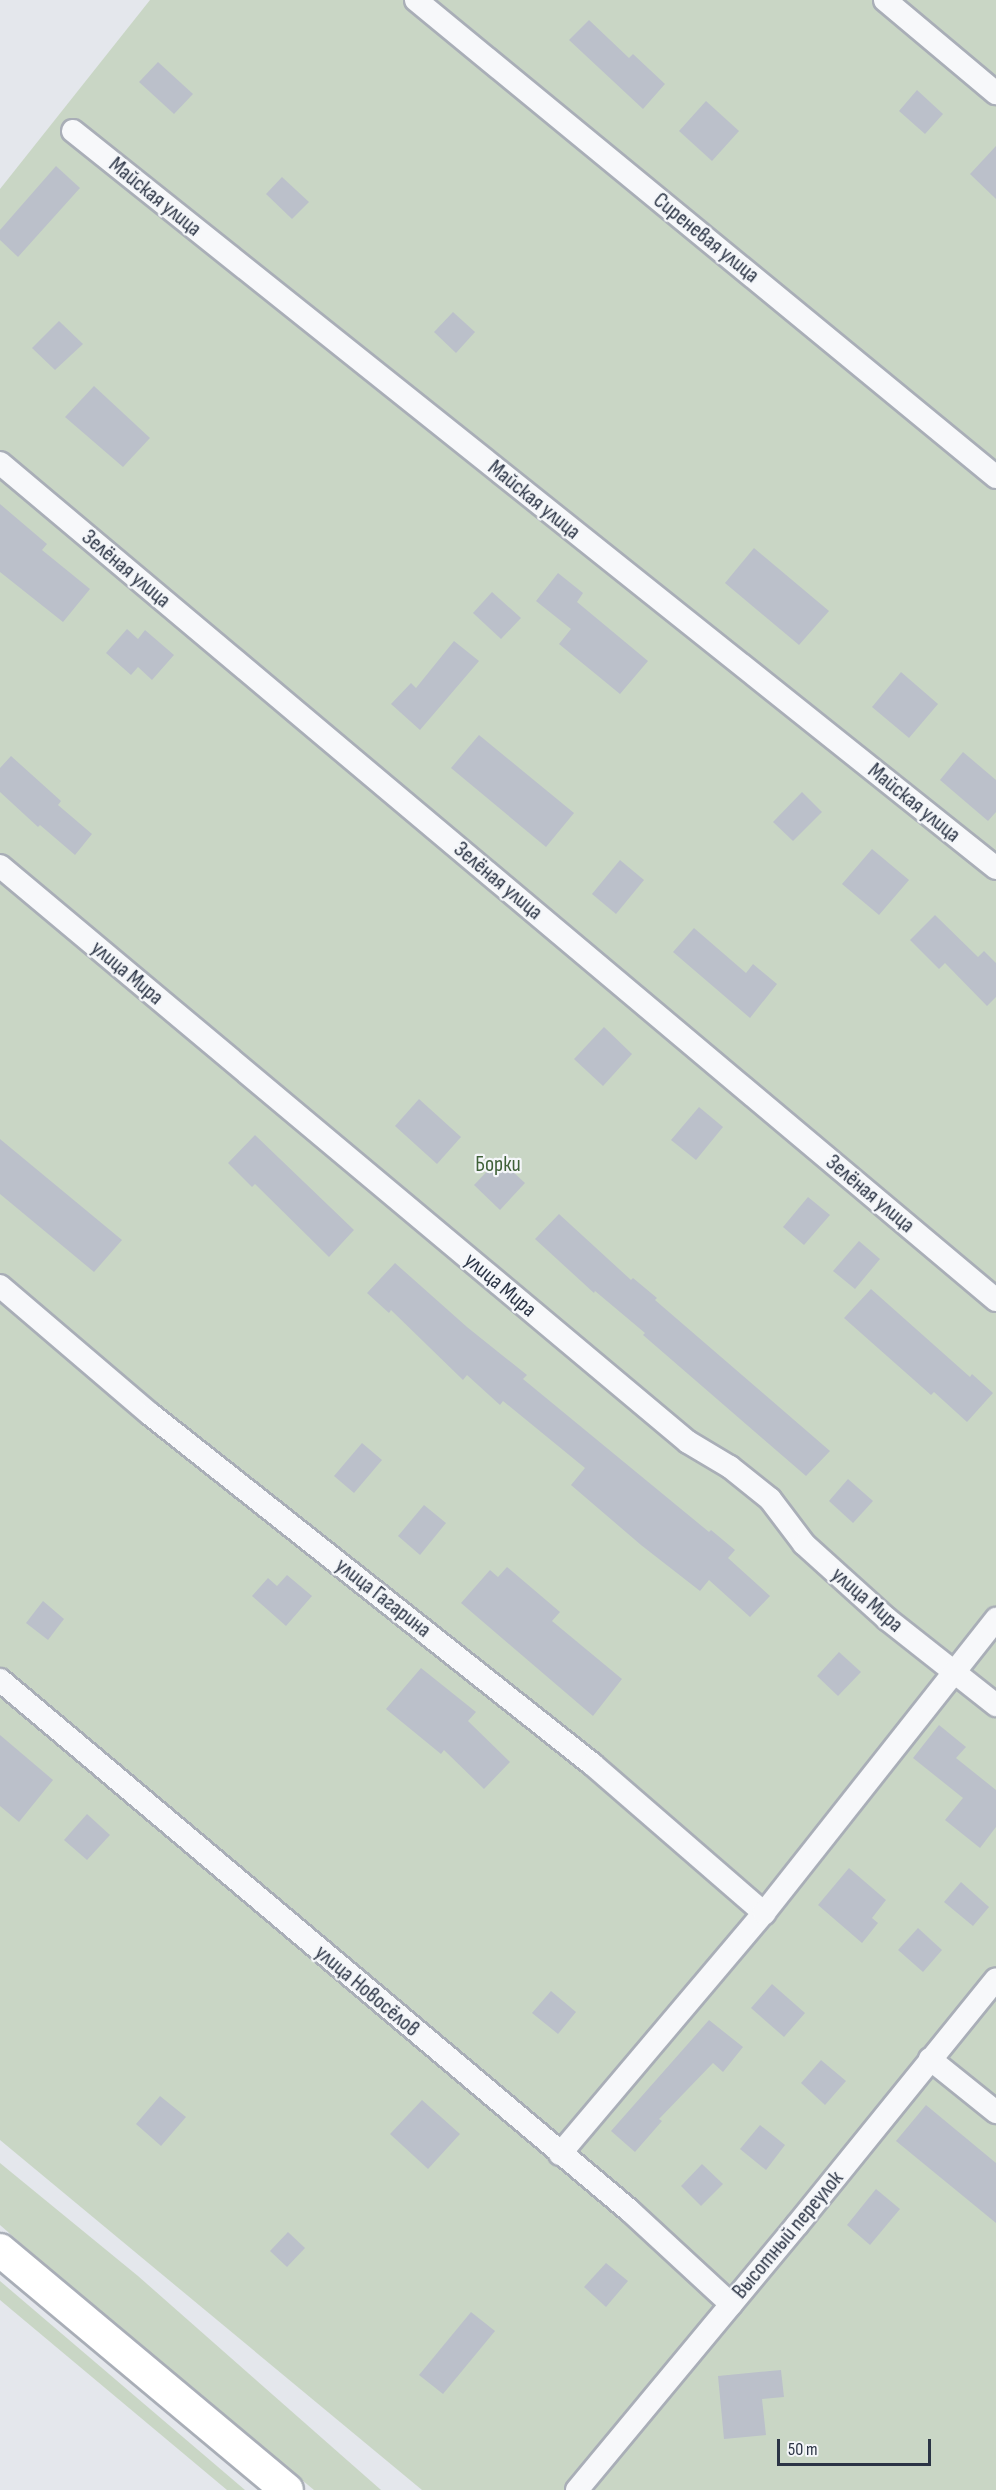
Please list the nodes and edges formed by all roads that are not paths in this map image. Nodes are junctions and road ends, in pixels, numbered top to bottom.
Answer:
1 (416, 0) edge
2 (885, 0) edge
3 (996, 93) edge
4 (73, 131) dead end
5 (0, 463) edge
6 (996, 477) edge
7 (0, 866) edge
8 (996, 868) edge
9 (0, 1286) edge
10 (996, 1300) edge
11 (996, 1619) edge
12 (956, 1671) junction
13 (0, 1680) edge
14 (996, 1705) edge
15 (764, 1913) junction
16 (996, 1979) edge
17 (930, 2059) junction
18 (996, 2112) edge
19 (560, 2154) junction
20 (0, 2250) edge
21 (731, 2304) junction
22 (287, 2490) edge
23 (577, 2490) edge

1 - 6 street, Сиреневая улица
2 - 3 street
4 - 8 street, Майская улица
5 - 10 street, Зелёная улица
7 - 12 street, улица Мира
9 - 15 street, улица Гагарина
11 - 12 street
12 - 14 street, улица Мира
12 - 15 street
13 - 19 street, улица Новосёлов
15 - 19 street
16 - 17 street, Высотный переулок
17 - 18 street
17 - 21 street, Высотный переулок
19 - 21 street, улица Новосёлов
20 - 22 street
21 - 23 street, Высотный переулок

